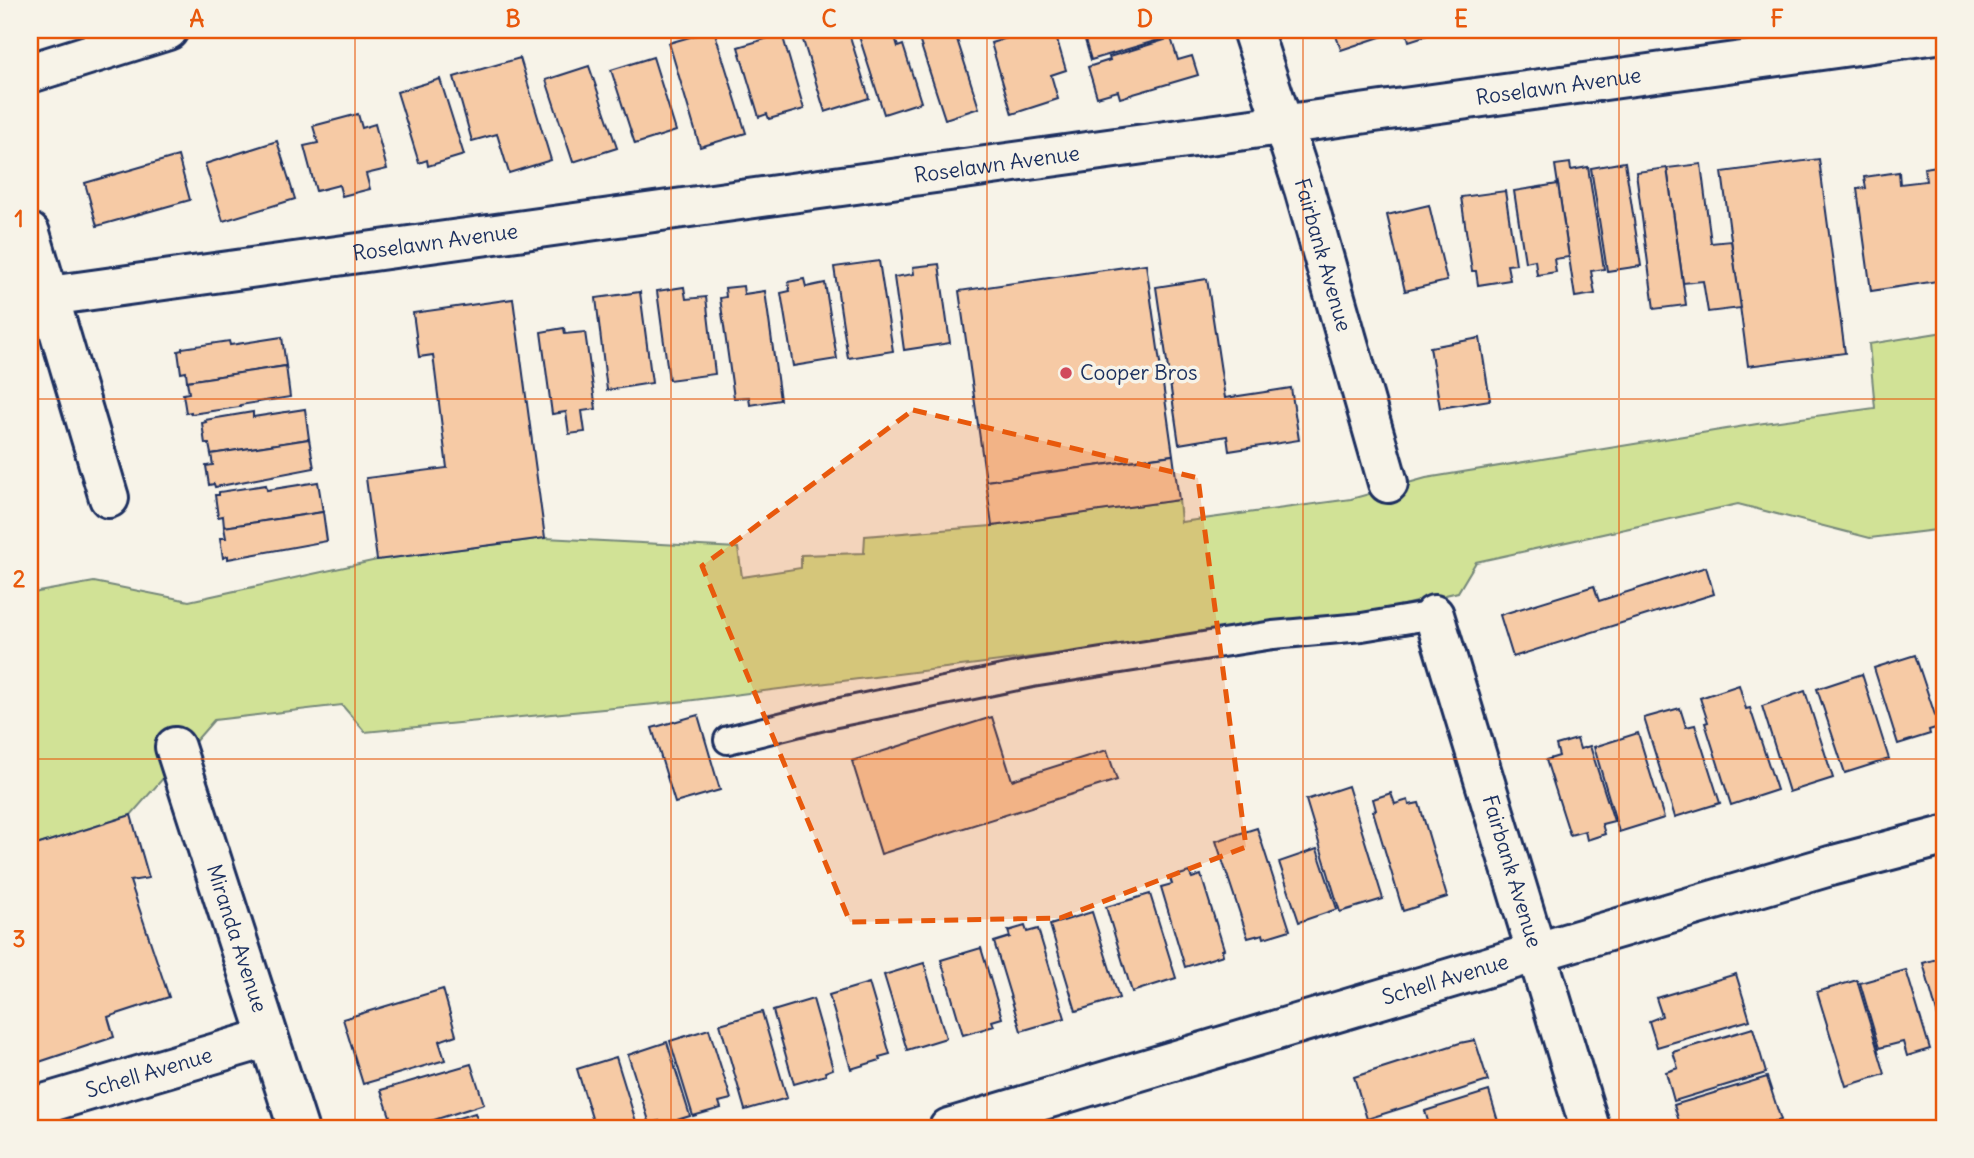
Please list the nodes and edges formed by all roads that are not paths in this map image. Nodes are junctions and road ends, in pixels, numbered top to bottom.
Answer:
1 (168, 30) edge
2 (1252, 30) edge
3 (1944, 33) edge
4 (30, 73) edge
5 (1282, 126) junction
6 (30, 233) edge
7 (49, 296) junction
8 (1388, 483) dead end
9 (109, 498) dead end
10 (1434, 615) joint
11 (728, 740) dead end
12 (175, 747) dead end
13 (1944, 836) edge
14 (1536, 953) junction
15 (267, 1038) junction
16 (30, 1108) edge
17 (298, 1128) edge
18 (949, 1128) edge
19 (1590, 1128) edge

1 - 4 street
2 - 5 street, Fairbank Avenue
3 - 5 street, Roselawn Avenue
5 - 7 street, Roselawn Avenue
5 - 8 street, Fairbank Avenue
6 - 7 street
7 - 9 street
10 - 11 lane
10 - 14 street, Fairbank Avenue
12 - 15 street, Miranda Avenue
13 - 14 street, Schell Avenue
14 - 18 street, Schell Avenue
14 - 19 street, Fairbank Avenue
15 - 16 street, Schell Avenue
15 - 17 street, Miranda Avenue

